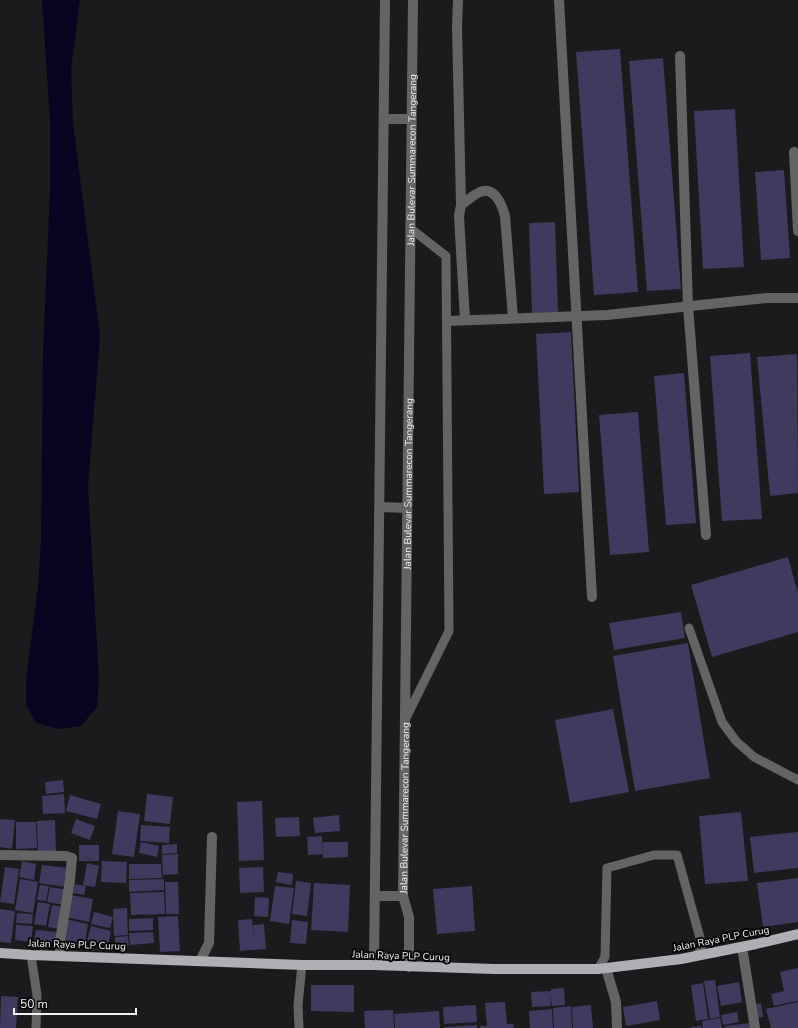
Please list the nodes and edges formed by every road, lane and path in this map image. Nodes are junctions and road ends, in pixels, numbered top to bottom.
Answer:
1 (385, 0) edge
2 (413, 0) edge
3 (458, 0) edge
4 (558, 0) edge
5 (680, 56) dead end
6 (384, 119) junction
7 (412, 119) junction
8 (794, 152) dead end
9 (461, 205) junction
10 (410, 228) junction
11 (798, 232) edge
12 (798, 298) edge
13 (688, 306) junction
14 (577, 316) junction
15 (513, 318) junction
16 (465, 320) junction
17 (447, 321) junction
18 (380, 507) junction
19 (407, 508) junction
20 (706, 535) dead end
21 (592, 597) dead end
22 (690, 628) dead end
23 (405, 720) junction
24 (798, 780) edge
25 (212, 837) dead end
26 (0, 855) edge
27 (375, 896) junction
28 (403, 896) junction
29 (798, 934) edge
30 (742, 947) junction
31 (0, 953) edge
32 (31, 955) junction
33 (60, 955) junction
34 (698, 955) junction
35 (200, 961) junction
36 (302, 964) junction
37 (374, 965) junction
38 (409, 967) junction
39 (602, 968) junction
40 (36, 1028) edge
41 (299, 1028) edge
42 (617, 1028) edge
43 (755, 1028) edge

1 - 6 street
2 - 7 street, Jalan Bulevar Summarecon Tangerang
3 - 9 street
4 - 14 street
5 - 13 street
6 - 7 street
6 - 18 street
7 - 10 street, Jalan Bulevar Summarecon Tangerang
8 - 11 street
9 - 15 street
9 - 16 street
10 - 17 lane
10 - 19 street, Jalan Bulevar Summarecon Tangerang
12 - 13 street
13 - 14 street
13 - 20 street
14 - 15 street
14 - 21 street
15 - 16 street
16 - 17 street
17 - 23 lane
18 - 19 street
18 - 27 street
19 - 23 street, Jalan Bulevar Summarecon Tangerang
22 - 24 lane
23 - 28 street, Jalan Bulevar Summarecon Tangerang
25 - 35 street
26 - 33 street
27 - 28 street
27 - 37 street
28 - 38 street, Jalan Bulevar Summarecon Tangerang
29 - 30 main road, Jalan Raya PLP Curug
30 - 34 main road, Jalan Raya PLP Curug
30 - 43 street
31 - 32 main road, Jalan Raya PLP Curug
32 - 33 main road, Jalan Raya PLP Curug
32 - 40 lane
33 - 35 main road, Jalan Raya PLP Curug
34 - 39 main road, Jalan Raya PLP Curug
34 - 39 lane
35 - 36 main road, Jalan Raya PLP Curug
36 - 37 main road, Jalan Raya PLP Curug
36 - 41 lane
37 - 38 main road, Jalan Raya PLP Curug
38 - 39 main road, Jalan Raya PLP Curug
39 - 42 street

